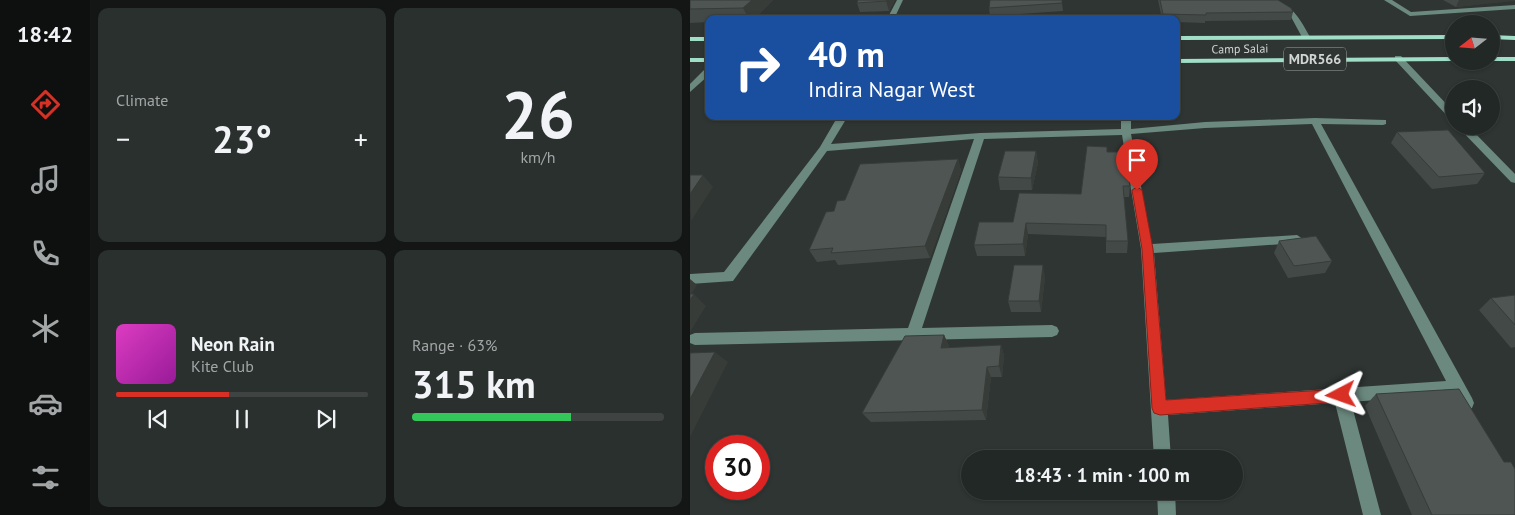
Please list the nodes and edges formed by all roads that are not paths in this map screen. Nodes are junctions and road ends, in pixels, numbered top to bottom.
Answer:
1 (900, 0) edge
2 (1270, 0) edge
3 (1387, 0) edge
4 (1512, 0) edge
5 (1515, 2) edge
6 (1515, 7) edge
7 (892, 15) edge
8 (1306, 37) junction
9 (1445, 37) edge
10 (1500, 37) edge
11 (1180, 38) edge
12 (1515, 38) edge
13 (690, 39) edge
14 (705, 39) edge
15 (1398, 58) junction
16 (1445, 59) edge
17 (1500, 59) edge
18 (1515, 59) edge
19 (690, 60) edge
20 (705, 60) edge
21 (1180, 61) edge
22 (705, 74) edge
23 (690, 89) edge
24 (1445, 108) edge
25 (841, 120) edge
26 (1126, 120) edge
27 (1315, 120) junction
28 (1383, 122) dead end
29 (1126, 132) junction
30 (1471, 135) edge
31 (980, 136) junction
32 (824, 148) junction
33 (1515, 180) edge
34 (1297, 239) edge
35 (1147, 249) junction
36 (690, 279) edge
37 (1052, 331) dead end
38 (913, 333) junction
39 (695, 339) dead end
40 (1456, 387) junction
41 (1341, 395) junction
42 (1160, 408) junction
43 (1471, 412) edge
44 (1162, 450) edge
45 (1166, 500) edge
46 (1167, 515) edge
47 (1372, 515) edge

1 - 7 street
2 - 8 street
3 - 6 street
4 - 5 street
8 - 9 main road, Camp Salai / MDR566
8 - 11 main road, Camp Salai / MDR566
10 - 12 main road
13 - 14 main road
15 - 16 main road, Camp Salai / MDR566
15 - 21 main road, Camp Salai / MDR566
15 - 24 street
17 - 18 main road
19 - 20 main road
22 - 23 street
25 - 32 street
26 - 29 street
27 - 28 street
27 - 29 street
27 - 40 street
29 - 31 street
29 - 35 street
30 - 33 street
31 - 32 street
31 - 38 street
32 - 36 street
34 - 35 street
35 - 42 street
37 - 38 street
38 - 39 street
40 - 41 street
40 - 43 street
41 - 42 street
41 - 47 street
42 - 44 street
45 - 46 street

